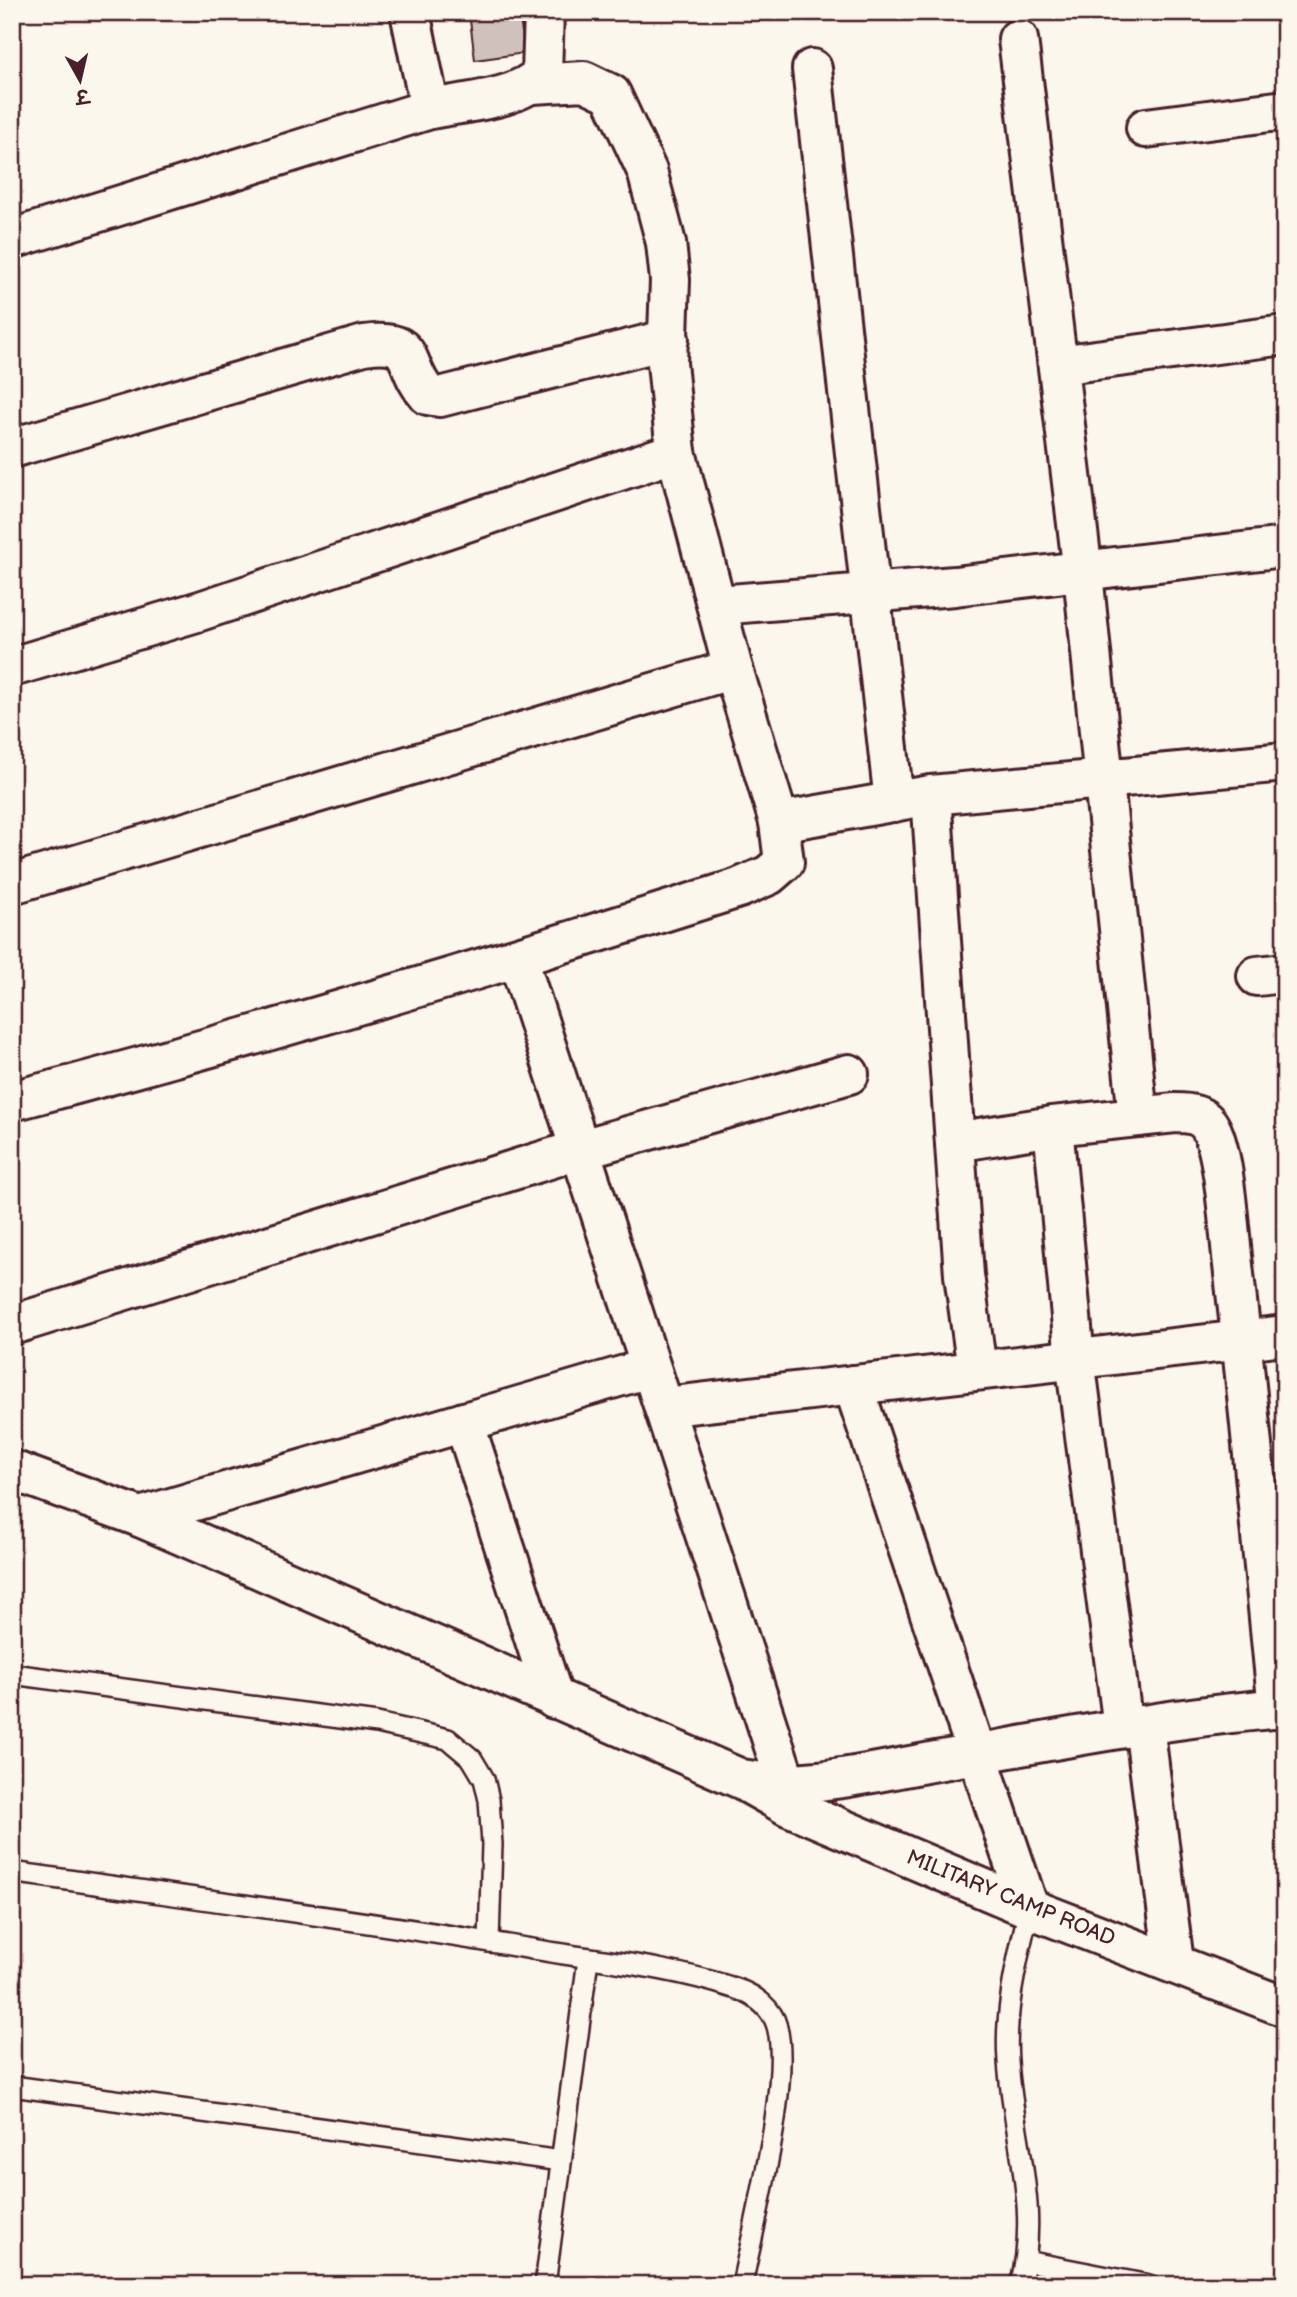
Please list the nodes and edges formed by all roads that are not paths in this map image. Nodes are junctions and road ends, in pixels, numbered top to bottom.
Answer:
1 (410, 12) edge
2 (544, 12) edge
3 (1018, 39) dead end
4 (812, 69) dead end
5 (532, 84) junction
6 (430, 109) junction
7 (1285, 110) edge
8 (1146, 128) dead end
9 (12, 239) edge
10 (1285, 335) edge
11 (668, 339) junction
12 (1058, 365) junction
13 (12, 448) edge
14 (677, 452) junction
15 (1285, 547) edge
16 (1083, 573) junction
17 (871, 591) junction
18 (718, 605) junction
19 (12, 667) edge
20 (733, 669) junction
21 (1285, 762) edge
22 (1103, 777) junction
23 (931, 794) junction
24 (894, 802) junction
25 (779, 822) junction
26 (12, 884) edge
27 (518, 959) junction
28 (849, 1074) dead end
29 (12, 1101) edge
30 (1138, 1117) junction
31 (1053, 1126) junction
32 (956, 1142) junction
33 (578, 1150) junction
34 (12, 1325) edge
35 (1285, 1335) edge
36 (1242, 1340) junction
37 (1075, 1359) junction
38 (649, 1368) junction
39 (977, 1370) junction
40 (853, 1385) junction
41 (664, 1407) junction
42 (464, 1422) junction
43 (12, 1470) edge
44 (140, 1517) junction
45 (12, 1674) edge
46 (554, 1699) junction
47 (1281, 1708) edge
48 (1133, 1726) junction
49 (978, 1754) junction
50 (741, 1779) junction
51 (786, 1783) junction
52 (12, 1872) edge
53 (1029, 1908) junction
54 (489, 1942) junction
55 (588, 1959) junction
56 (1174, 1963) junction
57 (1285, 2007) edge
58 (12, 2085) edge
59 (561, 2161) junction
60 (1026, 2261) junction
61 (545, 2285) edge
62 (742, 2285) edge
63 (1020, 2285) edge
64 (1149, 2285) edge

1 - 6 street
2 - 5 street
3 - 12 street
4 - 17 street
5 - 6 street
5 - 11 street
6 - 9 street
7 - 8 street
10 - 12 street
11 - 13 street
11 - 14 street
12 - 16 street
14 - 18 street
14 - 19 street
15 - 16 street
16 - 17 street
16 - 22 street
17 - 18 street
17 - 24 street
18 - 20 street
20 - 25 street
20 - 26 street
21 - 22 street
22 - 23 street
22 - 30 street
23 - 24 street
23 - 32 street
24 - 25 street
25 - 27 street
27 - 29 street
27 - 33 street
28 - 33 street
30 - 31 street
30 - 36 street
31 - 32 street
31 - 37 street
32 - 39 street
33 - 34 street
33 - 38 street
35 - 36 street
36 - 37 street
36 - 47 street
37 - 39 street
37 - 48 street
38 - 41 street
38 - 42 street
39 - 40 street
40 - 41 street
40 - 49 street
41 - 51 street
42 - 44 street
42 - 46 street
43 - 44 street
44 - 46 street
45 - 54 lane
46 - 50 street
47 - 48 street
48 - 49 street
48 - 56 street
49 - 51 street
49 - 53 street
50 - 51 street
50 - 53 street, MILITARY CAMP ROAD
52 - 54 lane
53 - 56 street, MILITARY CAMP ROAD
53 - 60 lane
54 - 55 lane
55 - 59 lane
55 - 62 lane
56 - 57 street, MILITARY CAMP ROAD
58 - 59 lane
59 - 61 lane
60 - 63 lane
60 - 64 lane

